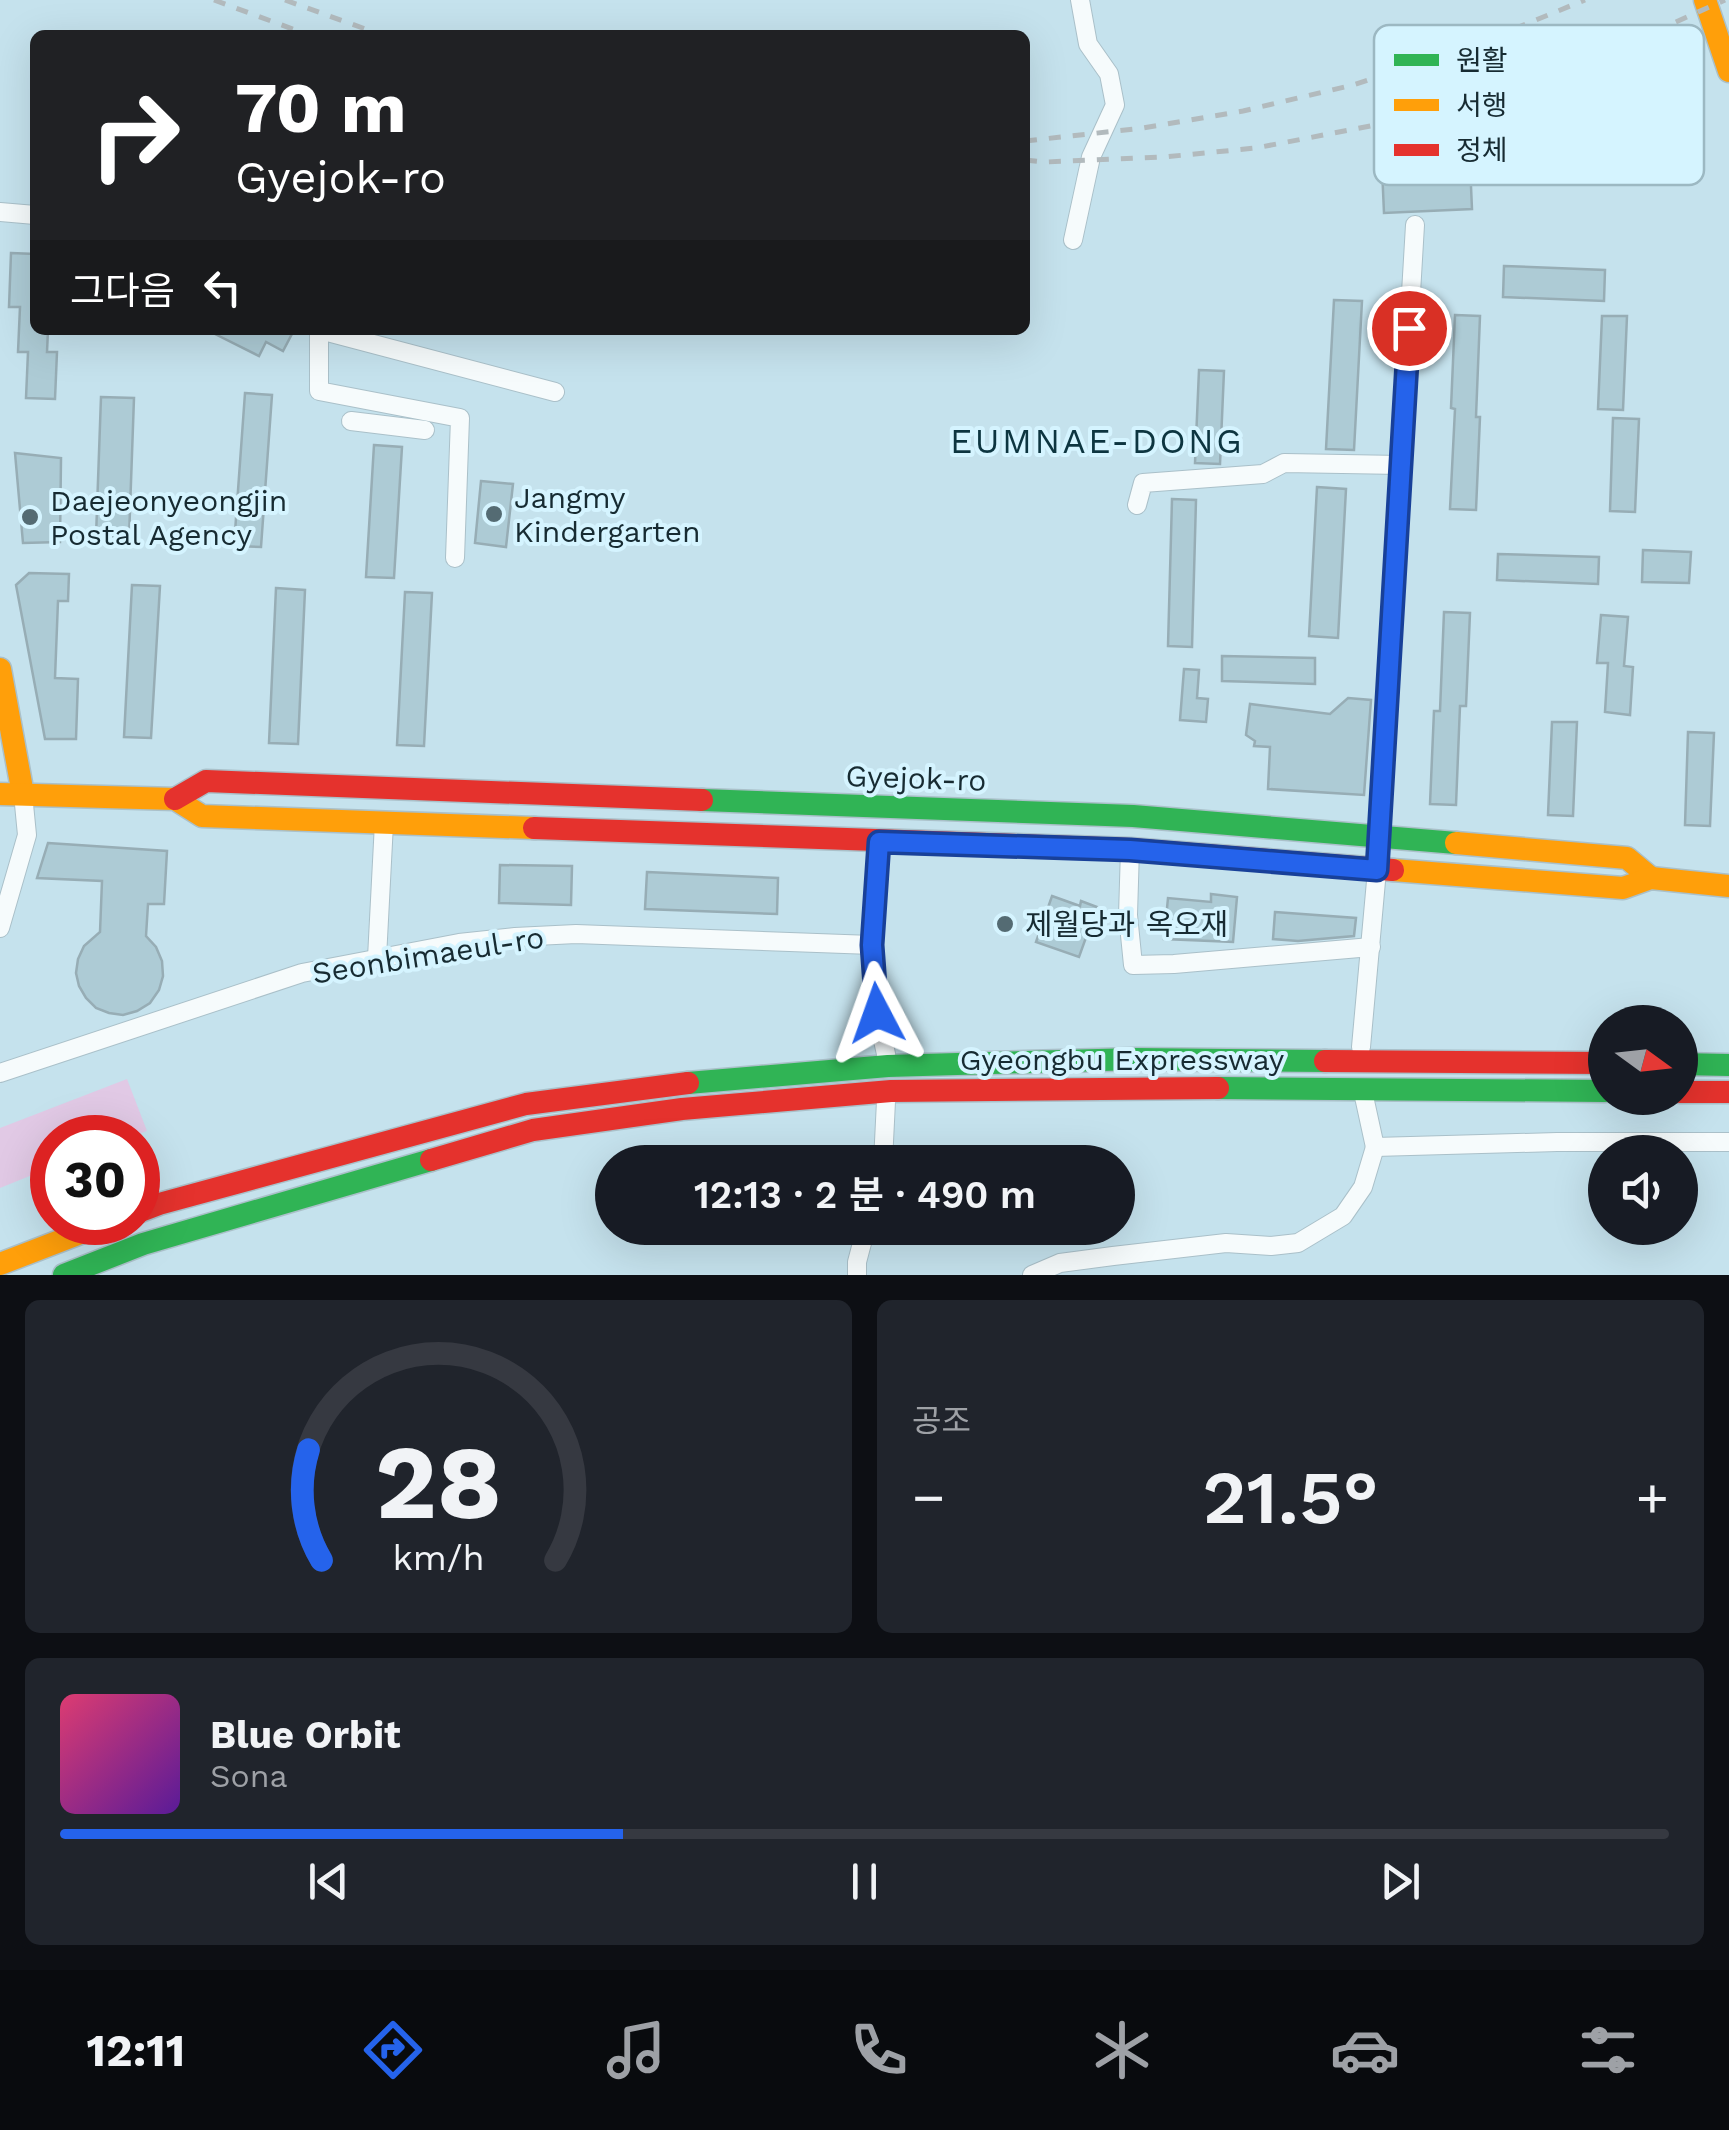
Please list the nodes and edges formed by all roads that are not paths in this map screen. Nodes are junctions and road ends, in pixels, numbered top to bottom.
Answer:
1 (1080, 0) edge
2 (1705, 0) edge
3 (1729, 71) edge
4 (0, 212) edge
5 (30, 215) edge
6 (1415, 226) dead end
7 (1073, 240) dead end
8 (319, 335) edge
9 (338, 335) edge
10 (555, 392) dead end
11 (351, 422) dead end
12 (425, 430) dead end
13 (1401, 465) junction
14 (1137, 505) dead end
15 (455, 558) dead end
16 (0, 668) edge
17 (12, 794) edge
18 (175, 799) junction
19 (384, 823) junction
20 (1379, 836) junction
21 (879, 842) junction
22 (1130, 850) junction
23 (1377, 870) junction
24 (1651, 878) junction
25 (1729, 886) edge
26 (0, 928) edge
27 (872, 945) junction
28 (1371, 947) junction
29 (377, 958) junction
30 (1361, 1047) dead end
31 (886, 1054) dead end
32 (1588, 1064) edge
33 (1698, 1064) edge
34 (1729, 1064) edge
35 (0, 1072) edge
36 (1588, 1091) edge
37 (1363, 1092) dead end
38 (1698, 1092) edge
39 (1729, 1092) edge
40 (886, 1101) dead end
41 (1729, 1142) edge
42 (884, 1145) edge
43 (1374, 1147) junction
44 (160, 1204) edge
45 (49, 1245) edge
46 (862, 1245) edge
47 (0, 1264) edge
48 (64, 1275) edge
49 (857, 1275) edge
50 (1032, 1275) edge

1 - 7 street
2 - 3 main road
4 - 5 street
6 - 13 street
8 - 15 street
9 - 10 street
11 - 12 street
13 - 14 street
13 - 20 street
16 - 17 main road
17 - 18 main road, Gyejok-ro
17 - 26 street
18 - 19 main road, Gyejok-ro
18 - 20 main road, Gyejok-ro
19 - 21 main road, Gyejok-ro
19 - 29 street
20 - 23 street
20 - 24 main road, Gyejok-ro
21 - 22 main road, Gyejok-ro
21 - 27 street
22 - 23 main road, Gyejok-ro
22 - 28 street
23 - 24 main road, Gyejok-ro
23 - 28 street
24 - 25 main road, Gyejok-ro
27 - 29 street, Seonbimaeul-ro
27 - 31 street
28 - 30 street
29 - 35 street, Seonbimaeul-ro
32 - 44 main road, Gyeongbu Expressway
33 - 34 main road
36 - 48 main road, Gyeongbu Expressway
37 - 43 street
38 - 39 main road
40 - 42 street
41 - 43 street
43 - 50 street
45 - 47 main road
46 - 49 street

